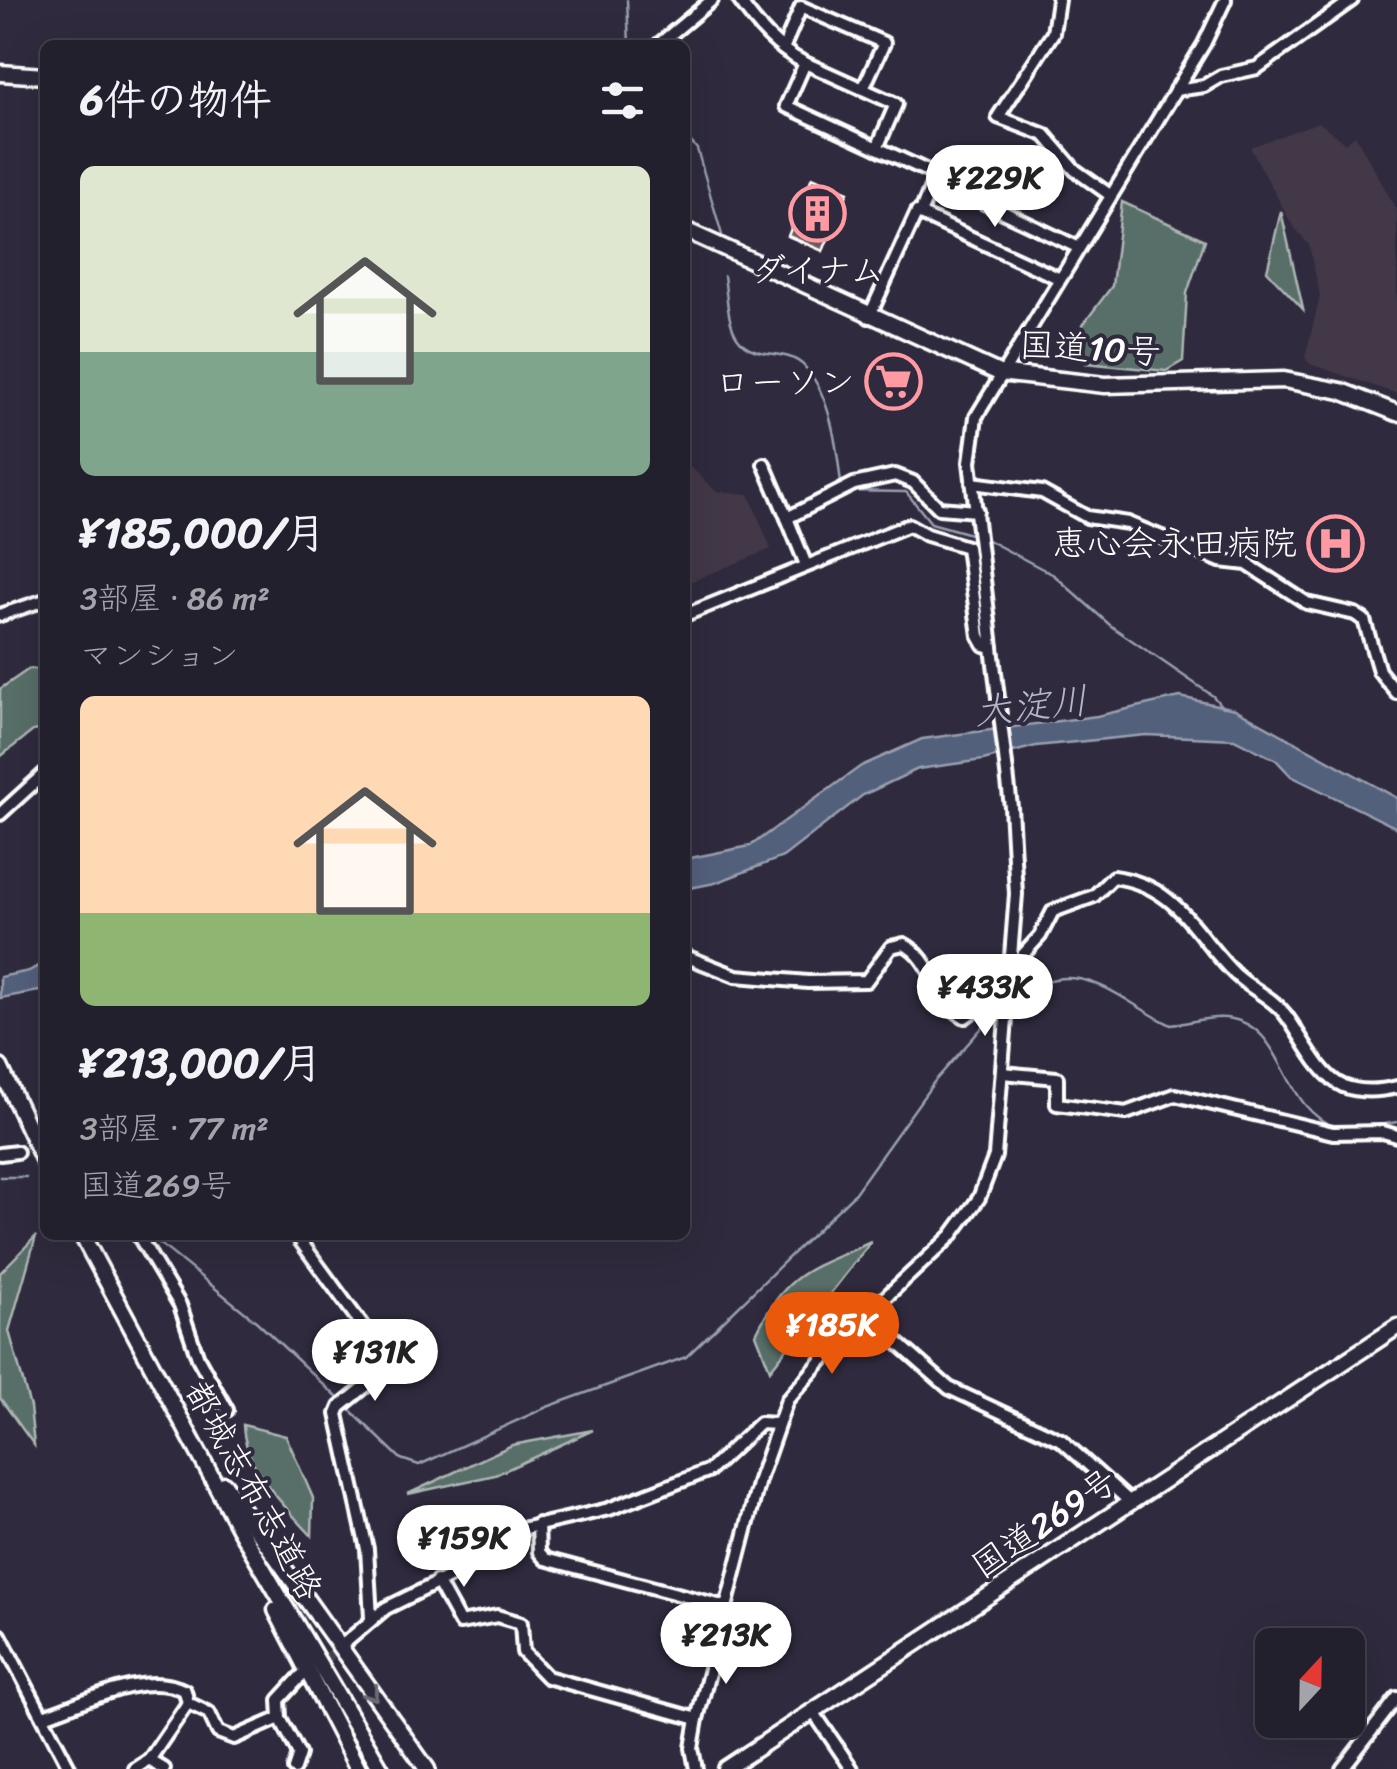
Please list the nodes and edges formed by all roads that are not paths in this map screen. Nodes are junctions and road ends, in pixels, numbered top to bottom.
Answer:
1 (712, 0) edge
2 (739, 0) edge
3 (1058, 0) edge
4 (1226, 0) edge
5 (1352, 0) edge
6 (664, 40) edge
7 (783, 49) junction
8 (805, 64) junction
9 (40, 76) edge
10 (1, 77) edge
11 (863, 89) junction
12 (1174, 90) junction
13 (877, 148) junction
14 (936, 175) junction
15 (1110, 195) junction
16 (920, 214) junction
17 (690, 232) edge
18 (1077, 247) junction
19 (1058, 278) junction
20 (870, 317) junction
21 (999, 373) junction
22 (1397, 413) edge
23 (764, 464) dead end
24 (972, 483) junction
25 (977, 513) junction
26 (787, 518) junction
27 (806, 564) junction
28 (40, 602) edge
29 (690, 613) edge
30 (0, 615) edge
31 (992, 646) junction
32 (1397, 693) edge
33 (40, 778) edge
34 (0, 814) edge
35 (690, 958) edge
36 (1008, 971) junction
37 (1008, 989) junction
38 (0, 1067) edge
39 (1003, 1073) junction
40 (1397, 1087) edge
41 (1397, 1136) edge
42 (18, 1152) dead end
43 (40, 1152) edge
44 (0, 1154) edge
45 (85, 1240) edge
46 (141, 1240) edge
47 (300, 1240) edge
48 (866, 1315) junction
49 (1397, 1327) edge
50 (227, 1410) dead end
51 (176, 1413) junction
52 (776, 1424) junction
53 (1130, 1502) junction
54 (538, 1524) junction
55 (436, 1581) junction
56 (726, 1607) junction
57 (371, 1618) junction
58 (1, 1638) edge
59 (346, 1642) tunnel mouth
60 (301, 1676) tunnel mouth
61 (1397, 1698) edge
62 (188, 1703) junction
63 (812, 1710) junction
64 (43, 1716) junction
65 (280, 1718) junction
66 (697, 1719) junction
67 (149, 1760) junction
68 (70, 1769) edge
69 (135, 1769) edge
70 (164, 1769) edge
71 (294, 1769) edge
72 (358, 1769) edge
73 (382, 1769) edge
74 (427, 1769) edge
75 (696, 1769) edge
76 (725, 1769) edge
77 (852, 1769) edge
78 (1342, 1769) edge

1 - 6 street
2 - 7 street
3 - 15 street
4 - 12 street
5 - 12 street
7 - 8 street
7 - 11 street
8 - 11 street
8 - 13 street
9 - 10 highway
11 - 13 street
12 - 15 street
13 - 14 street
14 - 16 street
14 - 18 street
15 - 18 street
16 - 19 street
16 - 20 street
17 - 20 highway, 国道10号
18 - 19 street
19 - 21 street
20 - 21 highway, 国道10号
21 - 22 highway, 国道10号
21 - 24 street
23 - 26 street
24 - 25 street
24 - 32 street
25 - 26 street
25 - 31 street
26 - 27 street
27 - 29 street
27 - 31 street
28 - 30 street
31 - 36 street
33 - 34 street
35 - 37 street
36 - 37 street
36 - 40 street
37 - 39 street
38 - 43 highway
39 - 41 street
39 - 48 street
42 - 44 street
45 - 51 highway, 都城志布志道路
46 - 50 street
47 - 57 street
48 - 52 street
48 - 53 street
49 - 53 highway, 国道269号
51 - 72 highway
51 - 73 highway, 都城志布志道路
51 -> 74 highway
52 - 54 street
52 - 56 street
53 - 63 highway, 国道269号
54 - 55 street
54 - 56 street
55 - 57 street
55 - 66 street
56 - 66 street
57 - 59 street
58 - 64 street
60 - 65 street
61 - 78 street
62 - 64 street
62 - 65 street
62 - 67 street
63 - 76 highway, 国道269号
63 - 77 street
64 - 68 street
65 - 71 street
66 - 75 street
67 - 69 street
67 - 70 street

